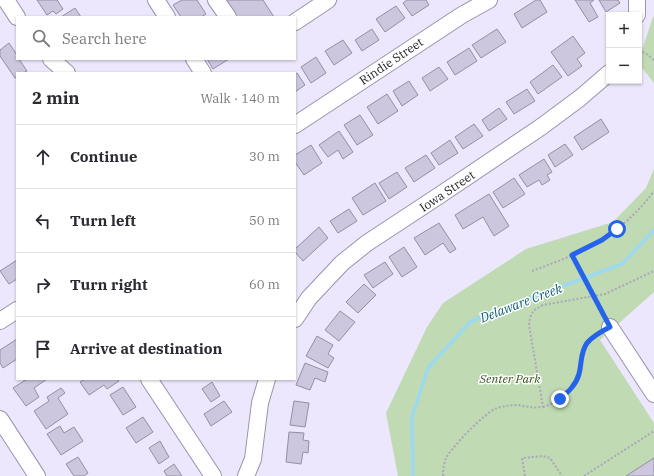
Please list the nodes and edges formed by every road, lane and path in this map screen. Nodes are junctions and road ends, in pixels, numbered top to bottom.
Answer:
1 (6, 0) edge
2 (156, 0) edge
3 (216, 0) edge
4 (328, 0) edge
5 (489, 0) edge
6 (637, 0) edge
7 (637, 12) edge
8 (16, 16) edge
9 (166, 16) edge
10 (227, 16) edge
11 (296, 21) edge
12 (642, 52) edge
13 (53, 60) edge
14 (195, 60) edge
15 (654, 60) edge
16 (65, 72) edge
17 (202, 72) edge
18 (606, 76) edge
19 (296, 124) edge
20 (654, 191) edge
21 (572, 255) junction
22 (532, 271) dead end
23 (654, 271) edge
24 (595, 297) junction
25 (16, 311) edge
26 (296, 318) edge
27 (0, 321) edge
28 (610, 327) junction
29 (150, 380) edge
30 (267, 380) edge
31 (654, 394) edge
32 (543, 407) junction
33 (0, 419) edge
34 (654, 431) edge
35 (38, 476) edge
36 (213, 476) edge
37 (246, 476) edge
38 (443, 476) edge
39 (525, 476) edge
40 (562, 476) edge
41 (584, 476) edge

1 - 8 street
2 - 9 street
3 - 10 street
4 - 11 street
5 - 19 street, Rindie Street
6 - 7 street
12 - 15 path
13 - 16 street
14 - 17 street
18 - 26 street, Iowa Street
20 - 21 path
21 - 22 path
21 - 24 path
23 - 24 path
24 - 28 path
24 - 32 path
25 - 27 street
28 - 31 street
28 - 32 path
29 - 36 street
30 - 37 street
32 - 38 path
33 - 35 street
34 - 41 path
39 - 40 path

